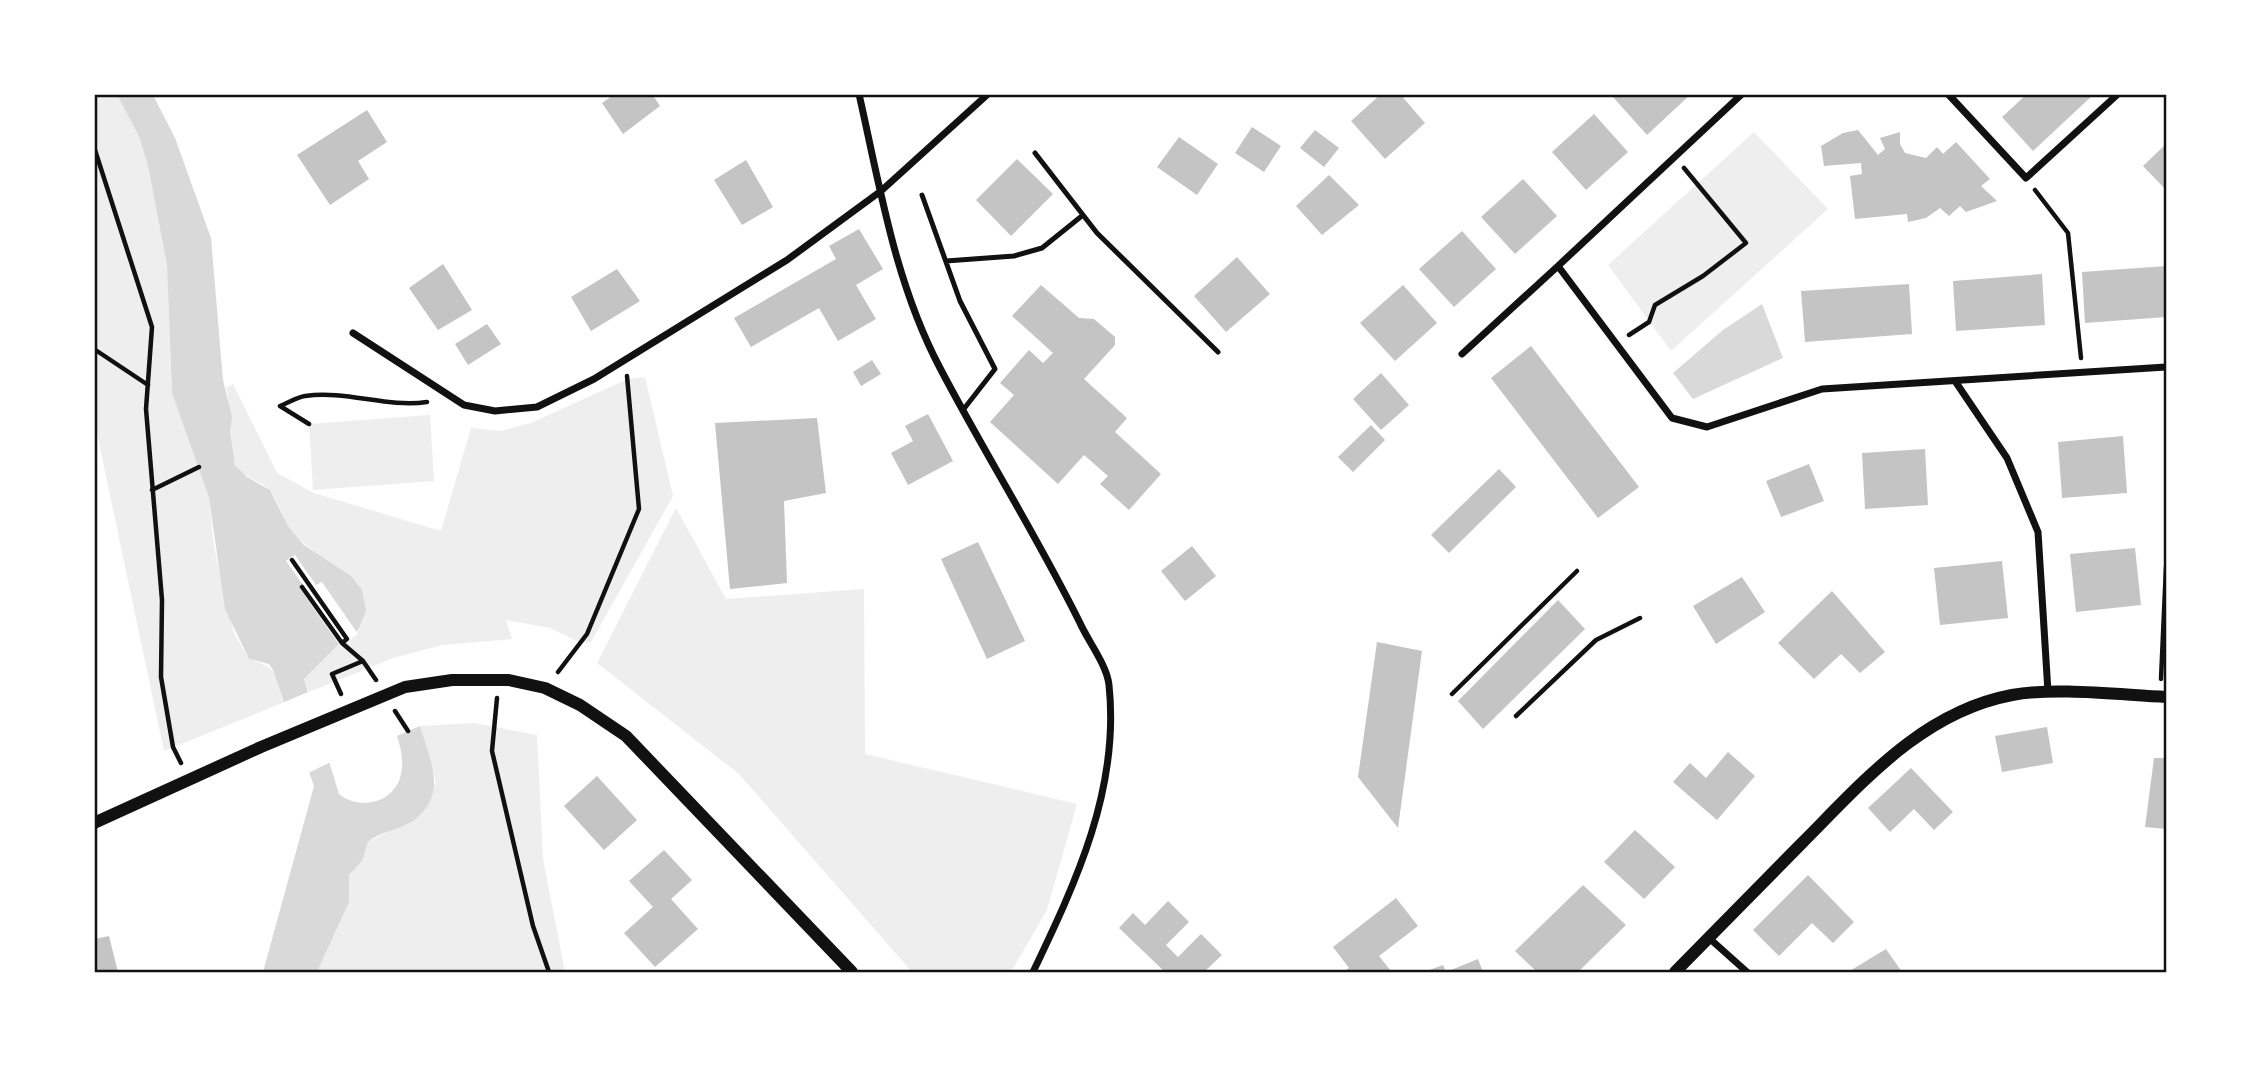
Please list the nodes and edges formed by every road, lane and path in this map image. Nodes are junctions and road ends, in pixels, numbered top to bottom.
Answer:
1 (859, 94) edge
2 (988, 94) edge
3 (1742, 94) edge
4 (1948, 94) edge
5 (2118, 94) edge
6 (94, 147) edge
7 (1035, 153) dead end
8 (1675, 157) junction
9 (2026, 178) junction
10 (881, 191) junction
11 (922, 195) dead end
12 (1083, 215) junction
13 (946, 261) junction
14 (1558, 265) junction
15 (353, 333) dead end
16 (1616, 343) junction
17 (94, 349) edge
18 (1218, 352) dead end
19 (1462, 354) dead end
20 (622, 359) junction
21 (2166, 368) edge
22 (2083, 373) junction
23 (1955, 380) junction
24 (148, 385) junction
25 (451, 399) junction
26 (963, 410) junction
27 (309, 424) dead end
28 (199, 467) dead end
29 (152, 490) junction
30 (292, 560) dead end
31 (2166, 567) edge
32 (1577, 571) dead end
33 (302, 587) dead end
34 (1640, 618) dead end
35 (342, 643) junction
36 (332, 674) dead end
37 (499, 679) junction
38 (545, 688) junction
39 (2048, 693) junction
40 (1452, 694) dead end
41 (2163, 697) edge
42 (1516, 716) dead end
43 (189, 782) junction
44 (94, 823) edge
45 (1709, 937) junction
46 (549, 972) edge
47 (852, 972) edge
48 (1033, 972) edge
49 (1675, 972) edge
50 (1746, 972) edge

1 - 10 street
2 - 10 street
3 - 8 street
4 - 9 street
5 - 9 street
6 - 24 path
7 - 12 lane
8 - 14 street
8 - 16 path
9 - 22 path
10 - 20 street
10 - 26 street
11 - 13 lane
12 - 13 lane
12 - 18 lane
13 - 26 lane
14 - 16 street
14 - 19 street
15 - 25 street
16 - 23 street
17 - 24 path
20 - 25 street
20 - 38 path
21 - 22 street
22 - 23 street
23 - 39 street
24 - 29 path
25 - 27 path
26 - 48 street
28 - 29 path
29 - 43 path
30 - 35 path
31 - 41 path
32 - 40 path
33 - 35 path
34 - 42 path
35 - 36 path
37 - 38 street
37 - 43 street
37 - 46 path
38 - 47 street
39 - 41 street
39 - 45 street
43 - 44 street
45 - 49 street
45 - 50 street

